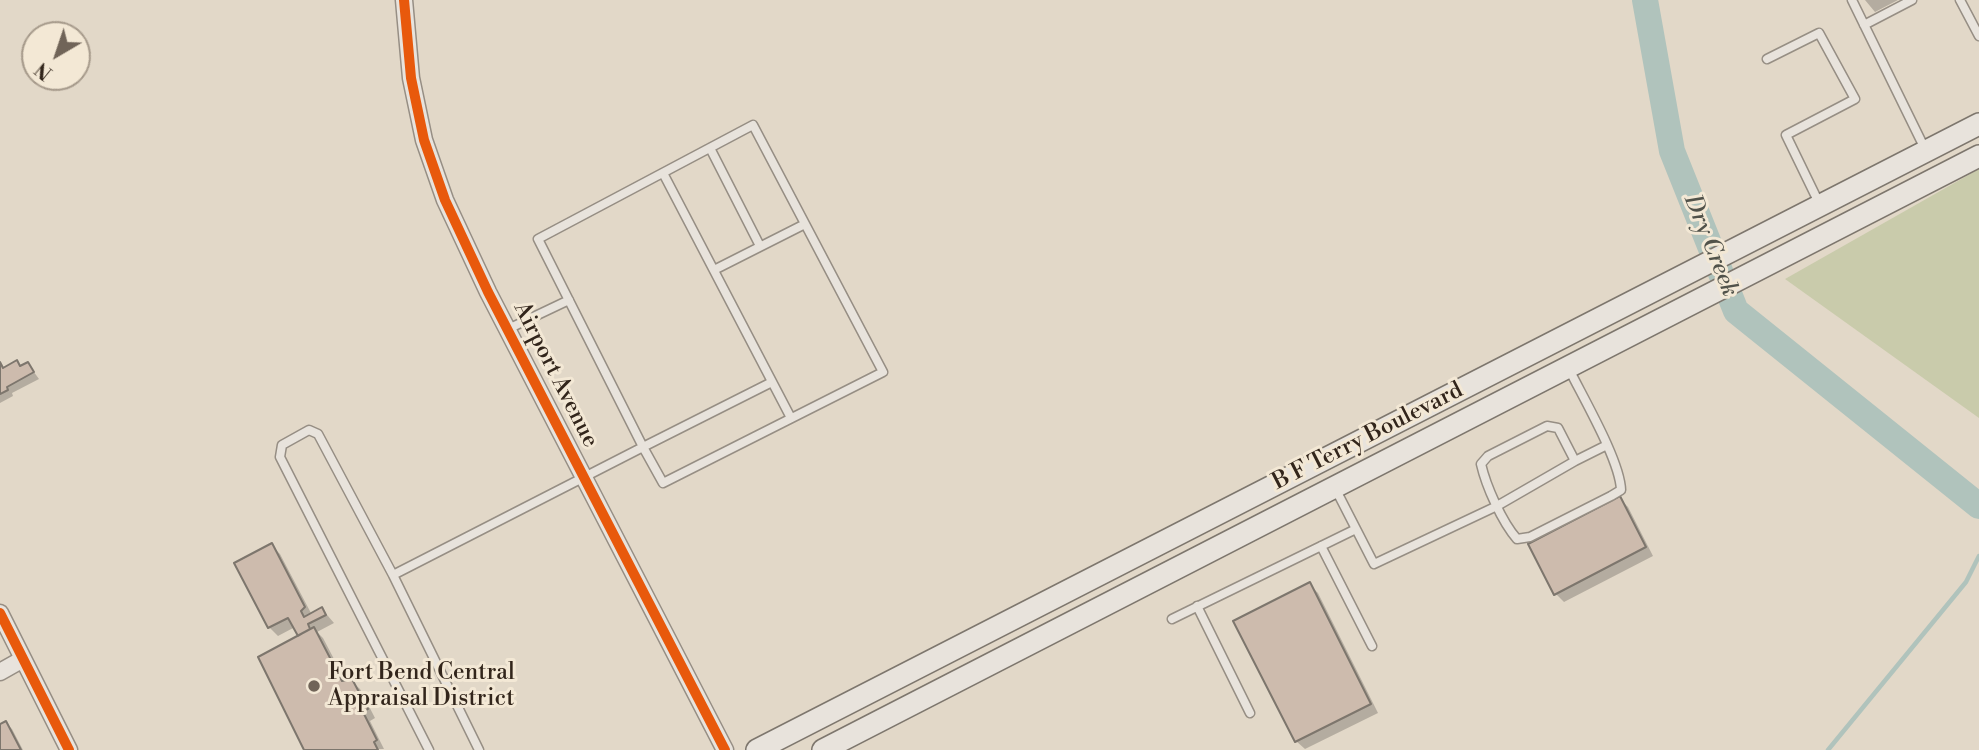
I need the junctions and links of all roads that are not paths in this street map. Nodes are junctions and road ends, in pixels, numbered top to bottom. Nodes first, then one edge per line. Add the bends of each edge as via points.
1 (404, 0) edge
2 (1852, 0) edge
3 (1912, 0) edge
4 (1960, 0) edge
5 (1864, 25) junction
6 (1979, 36) edge
7 (1767, 59) dead end
8 (1979, 124) edge
9 (710, 148) junction
10 (1926, 151) junction
11 (1979, 156) edge
12 (663, 173) junction
13 (1820, 205) junction
14 (805, 224) junction
15 (760, 246) junction
16 (713, 270) junction
17 (569, 300) junction
18 (508, 329) junction
19 (1568, 368) junction
20 (772, 382) junction
21 (791, 418) junction
22 (1606, 445) junction
23 (643, 447) junction
24 (1575, 461) junction
25 (584, 477) junction
26 (1335, 487) junction
27 (1497, 506) junction
28 (1356, 529) junction
29 (1321, 546) junction
30 (393, 575) junction
31 (1198, 606) junction
32 (0, 613) edge
33 (1172, 619) dead end
34 (1372, 646) dead end
35 (23, 659) junction
36 (0, 672) edge
37 (1250, 713) dead end
38 (69, 750) edge
39 (429, 750) edge
40 (479, 750) edge
41 (725, 750) edge
42 (757, 750) edge
43 (824, 750) edge

1 - 18 street, Airport Avenue via 411,78 424,140 444,200
2 - 5 lane
3 - 5 lane
4 - 6 lane
5 - 10 lane
7 - 13 lane via 1819,33 1854,99 1786,135
8 - 10 main road, B F Terry Boulevard
9 - 12 lane
9 - 14 lane via 753,125
9 - 15 lane
10 - 13 main road, B F Terry Boulevard
11 - 19 main road, B F Terry Boulevard
12 - 16 lane
12 - 17 lane via 538,239
13 - 42 main road, B F Terry Boulevard
14 - 15 lane
14 - 21 lane via 883,372
15 - 16 lane
16 - 20 lane
17 - 18 lane
17 - 23 lane
18 - 25 street, Airport Avenue
19 - 22 lane
19 - 26 main road, B F Terry Boulevard
20 - 21 lane
20 - 23 lane
21 - 23 lane via 663,483
22 - 24 lane
22 - 27 lane via 1621,480 1621,489 1611,496 1530,537 1517,539
23 - 25 lane
24 - 27 lane
24 - 27 lane via 1558,428 1547,426 1488,456 1481,464
25 - 30 lane
25 - 41 street, Airport Avenue
26 - 28 lane
26 - 43 main road, B F Terry Boulevard
27 - 28 lane via 1374,564
28 - 29 lane
29 - 31 lane
29 - 34 lane
30 - 39 lane via 318,434 309,430 282,445 280,457
30 - 40 lane
31 - 33 lane
31 - 37 lane
32 - 35 street
35 - 36 street
35 - 38 street

